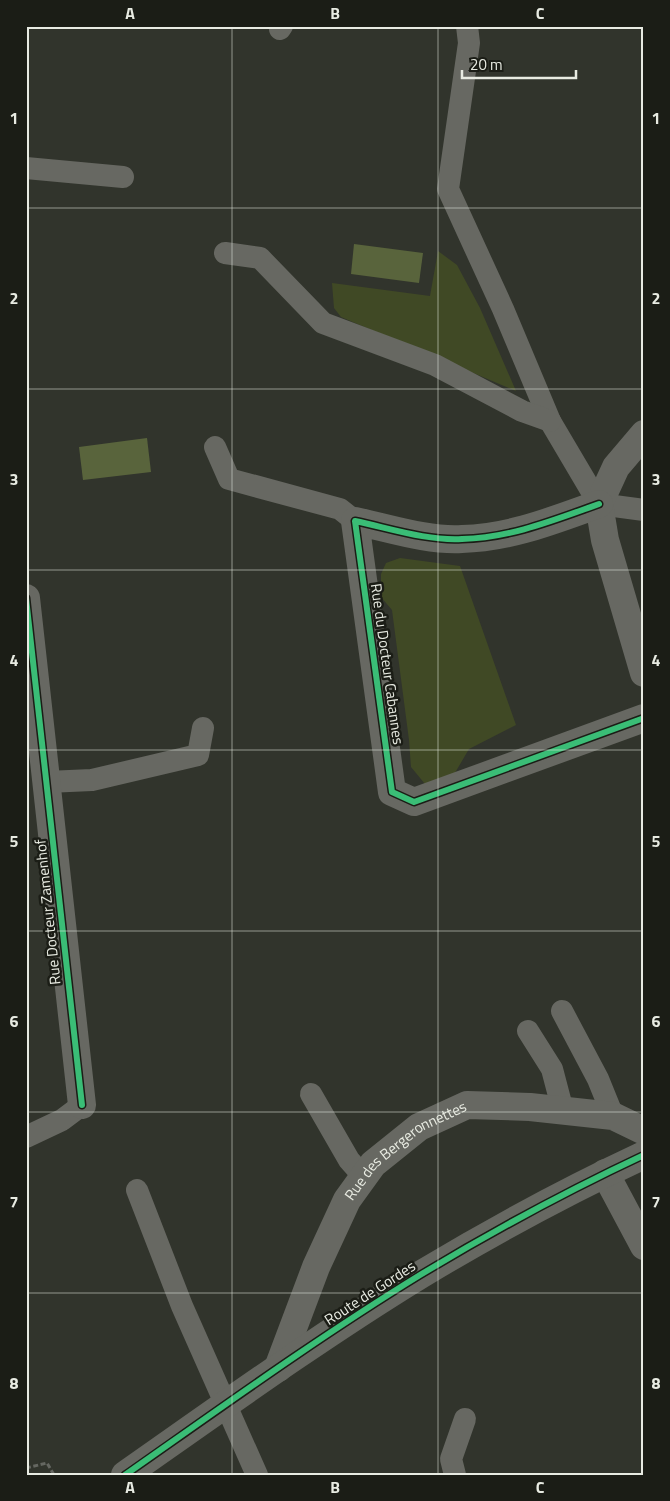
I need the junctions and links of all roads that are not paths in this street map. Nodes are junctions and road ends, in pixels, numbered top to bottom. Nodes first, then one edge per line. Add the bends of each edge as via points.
1 (467, 26) edge
2 (26, 168) edge
3 (123, 177) dead end
4 (226, 253) dead end
5 (550, 421) junction
6 (644, 434) edge
7 (215, 447) dead end
8 (599, 504) junction
9 (644, 510) edge
10 (355, 521) junction
11 (26, 598) edge
12 (644, 673) edge
13 (644, 718) edge
14 (203, 728) dead end
15 (47, 782) junction
16 (562, 1011) dead end
17 (528, 1031) dead end
18 (311, 1094) dead end
19 (82, 1105) joint
20 (563, 1111) junction
21 (613, 1116) junction
22 (644, 1131) edge
23 (26, 1137) edge
24 (644, 1155) edge
25 (605, 1173) junction
26 (364, 1177) junction
27 (137, 1190) dead end
28 (644, 1246) edge
29 (278, 1368) junction
30 (227, 1404) junction
31 (465, 1419) dead end
32 (124, 1475) edge
33 (257, 1475) edge
34 (455, 1475) edge

1 - 5 lane via 469,43 448,188
2 - 3 lane
4 - 5 lane via 260,258 323,323 435,365 522,411
5 - 8 lane
6 - 8 street via 616,467
7 - 10 lane via 229,479 340,509
8 - 9 lane
8 - 10 street via 522,531 461,540 424,536
8 - 12 street via 605,540
10 - 13 street, Rue du Docteur Cabannes via 392,792 414,802
11 - 15 street, Rue Docteur Zamenhof
14 - 15 lane via 198,755 92,780
15 - 19 street, Rue Docteur Zamenhof
16 - 21 lane via 598,1079
17 - 20 lane via 552,1068
18 - 26 lane via 349,1160
19 - 23 lane via 62,1120
20 - 21 street, Rue des Bergeronnettes
20 - 26 street, Rue des Bergeronnettes via 467,1105 419,1127 373,1164
21 - 22 street, Rue des Bergeronnettes
24 - 25 street, Route de Gordes
25 - 28 street
25 - 29 street, Route de Gordes via 418,1276
26 - 29 street, Rue des Bergeronnettes via 346,1200 316,1267
27 - 30 lane via 182,1306
29 - 30 street, Route de Gordes
30 - 32 street, Route de Gordes
30 - 33 lane
31 - 34 lane via 451,1459

